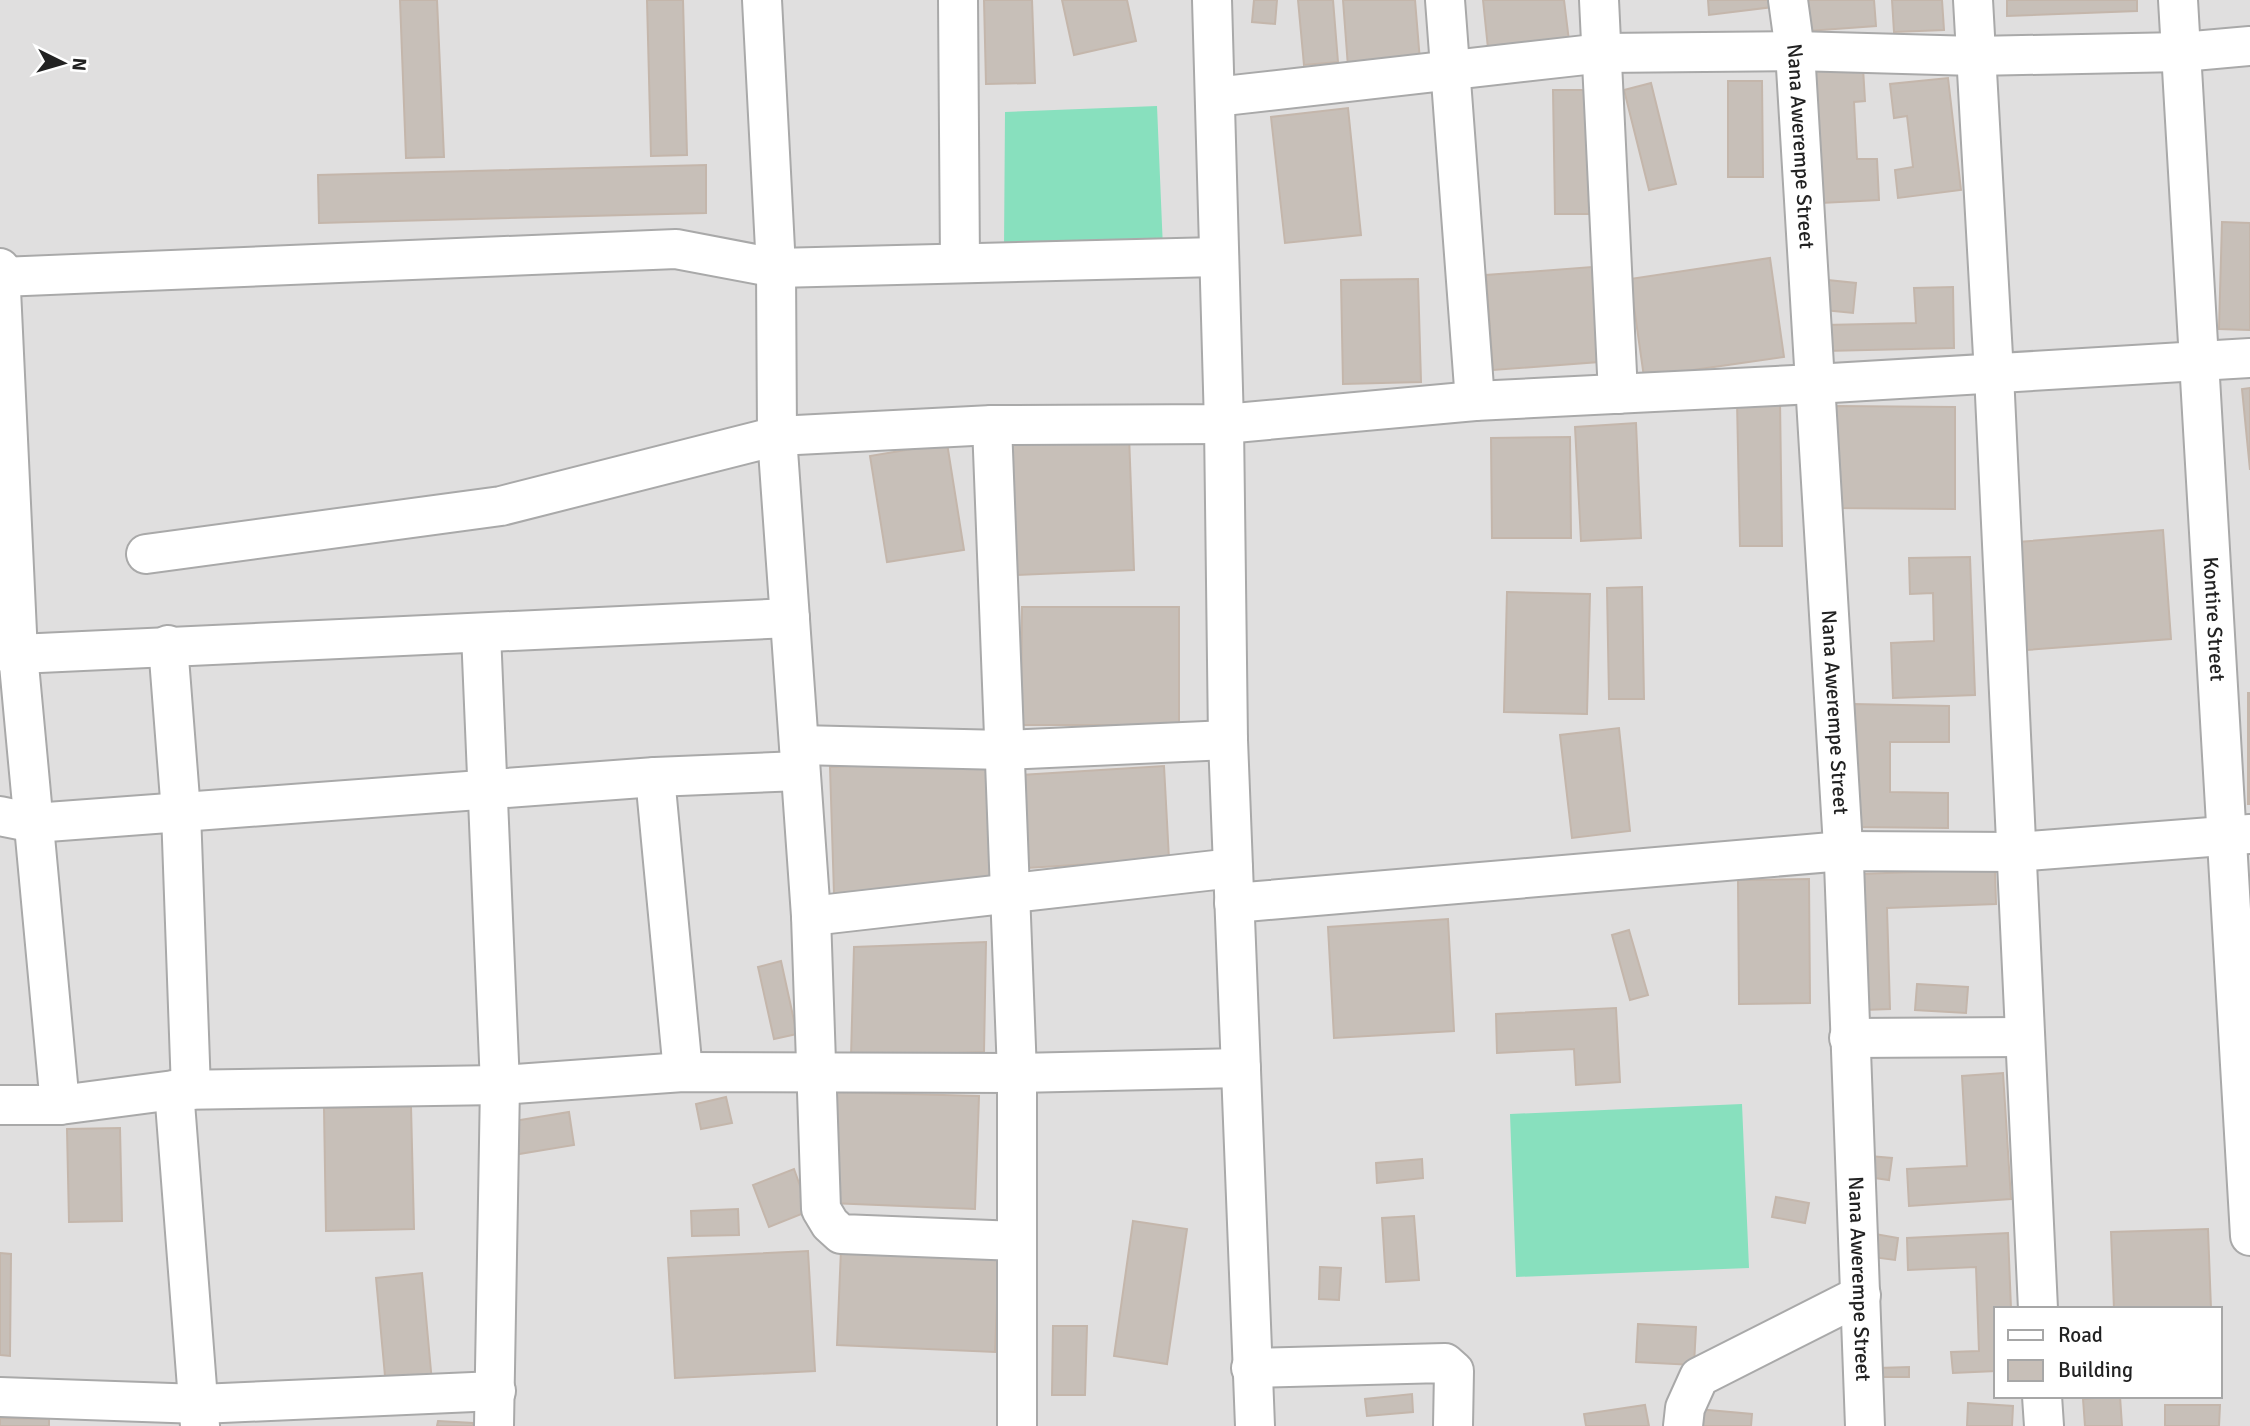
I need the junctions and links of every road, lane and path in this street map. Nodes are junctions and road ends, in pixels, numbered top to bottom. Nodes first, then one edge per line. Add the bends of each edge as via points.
1 (762, 0) edge
2 (958, 0) edge
3 (1212, 0) edge
4 (1445, 0) edge
5 (1599, 0) edge
6 (1788, 0) edge
7 (1973, 0) edge
8 (2178, 0) edge
9 (2250, 46) edge
10 (1795, 51) junction
11 (2182, 52) junction
12 (1603, 53) junction
13 (1975, 56) junction
14 (1449, 71) junction
15 (1215, 97) junction
16 (1217, 257) junction
17 (960, 263) junction
18 (0, 268) edge
19 (776, 268) junction
20 (1, 277) edge
21 (2250, 358) edge
22 (2200, 361) junction
23 (1994, 374) junction
24 (1815, 384) junction
25 (1618, 394) junction
26 (1475, 409) junction
27 (1224, 424) junction
28 (992, 425) junction
29 (777, 436) junction
30 (146, 554) dead end
31 (790, 618) junction
32 (481, 633) junction
33 (168, 645) junction
34 (9, 652) edge
35 (1244, 677) dead end
36 (1228, 740) junction
37 (1004, 750) junction
38 (800, 758) junction
39 (654, 777) junction
40 (489, 791) junction
41 (181, 812) junction
42 (17, 819) edge
43 (2238, 835) edge
44 (1843, 852) junction
45 (2016, 852) junction
46 (1233, 886) junction
47 (1010, 893) junction
48 (810, 916) junction
49 (2025, 1037) junction
50 (1849, 1038) junction
51 (1241, 1068) junction
52 (818, 1071) junction
53 (683, 1072) junction
54 (1017, 1073) junction
55 (500, 1085) junction
56 (182, 1090) junction
57 (0, 1105) edge
58 (61, 1105) junction
59 (2250, 1236) edge
60 (1017, 1241) junction
61 (1861, 1295) junction
62 (2038, 1307) edge
63 (1251, 1368) junction
64 (0, 1397) edge
65 (2042, 1398) edge
66 (495, 1409) edge
67 (200, 1415) edge
68 (1017, 1426) edge
69 (1255, 1426) edge
70 (1453, 1426) edge
71 (1683, 1426) edge
72 (1865, 1426) edge
73 (2044, 1426) edge

1 - 19 street
2 - 17 street
3 - 15 street
4 - 14 street
5 - 12 street
6 - 10 street, Nana Awerempe Street
7 - 13 street
8 - 11 street, Kontire Street
9 - 11 street
10 - 12 street
10 - 13 street
10 - 24 street, Nana Awerempe Street
11 - 13 street
11 - 22 street, Kontire Street
12 - 14 street
12 - 25 street
13 - 23 street
14 - 15 street
14 - 26 street
15 - 16 street
16 - 17 street
16 - 27 street
17 - 19 street
18 - 20 street
19 - 20 street via 676,249
19 - 29 street
20 - 34 street
21 - 22 street
22 - 23 street
22 - 43 street, Kontire Street
23 - 24 street
23 - 45 street
24 - 25 street
24 - 44 street, Nana Awerempe Street
25 - 26 street
26 - 27 street
26 - 35 street via 1390,427 1240,438
27 - 28 street
27 - 36 street
28 - 29 street
28 - 37 street
29 - 30 street via 501,506
29 - 31 street
31 - 32 street
31 - 38 street
32 - 33 street
32 - 40 street
33 - 34 street
33 - 41 street
34 - 42 street
36 - 37 street
36 - 46 street
37 - 38 street
37 - 47 street
38 - 39 street
38 - 48 street
39 - 40 street
39 - 53 street
40 - 41 street
40 - 55 street
41 - 42 street
41 - 56 street
42 - 58 street
43 - 45 street
43 - 59 street, Kontire Street
44 - 45 street
44 - 46 street
44 - 50 street, Nana Awerempe Street
45 - 49 street
46 - 47 street
46 - 51 street
47 - 48 street
47 - 54 street
48 - 52 street
49 - 50 street
49 - 62 street
50 - 61 street, Nana Awerempe Street
51 - 54 street
51 - 63 street
52 - 53 street
52 - 54 street
52 - 60 street via 821,1209 841,1234
53 - 55 street
54 - 60 street
55 - 56 street
55 - 66 street
56 - 58 street
56 - 67 street
57 - 58 street
60 - 68 street
61 - 71 street via 1699,1377 1685,1408
61 - 72 street, Nana Awerempe Street
63 - 69 street
63 - 70 street via 1446,1363 1454,1371
64 - 67 street
65 - 73 street
66 - 67 street

